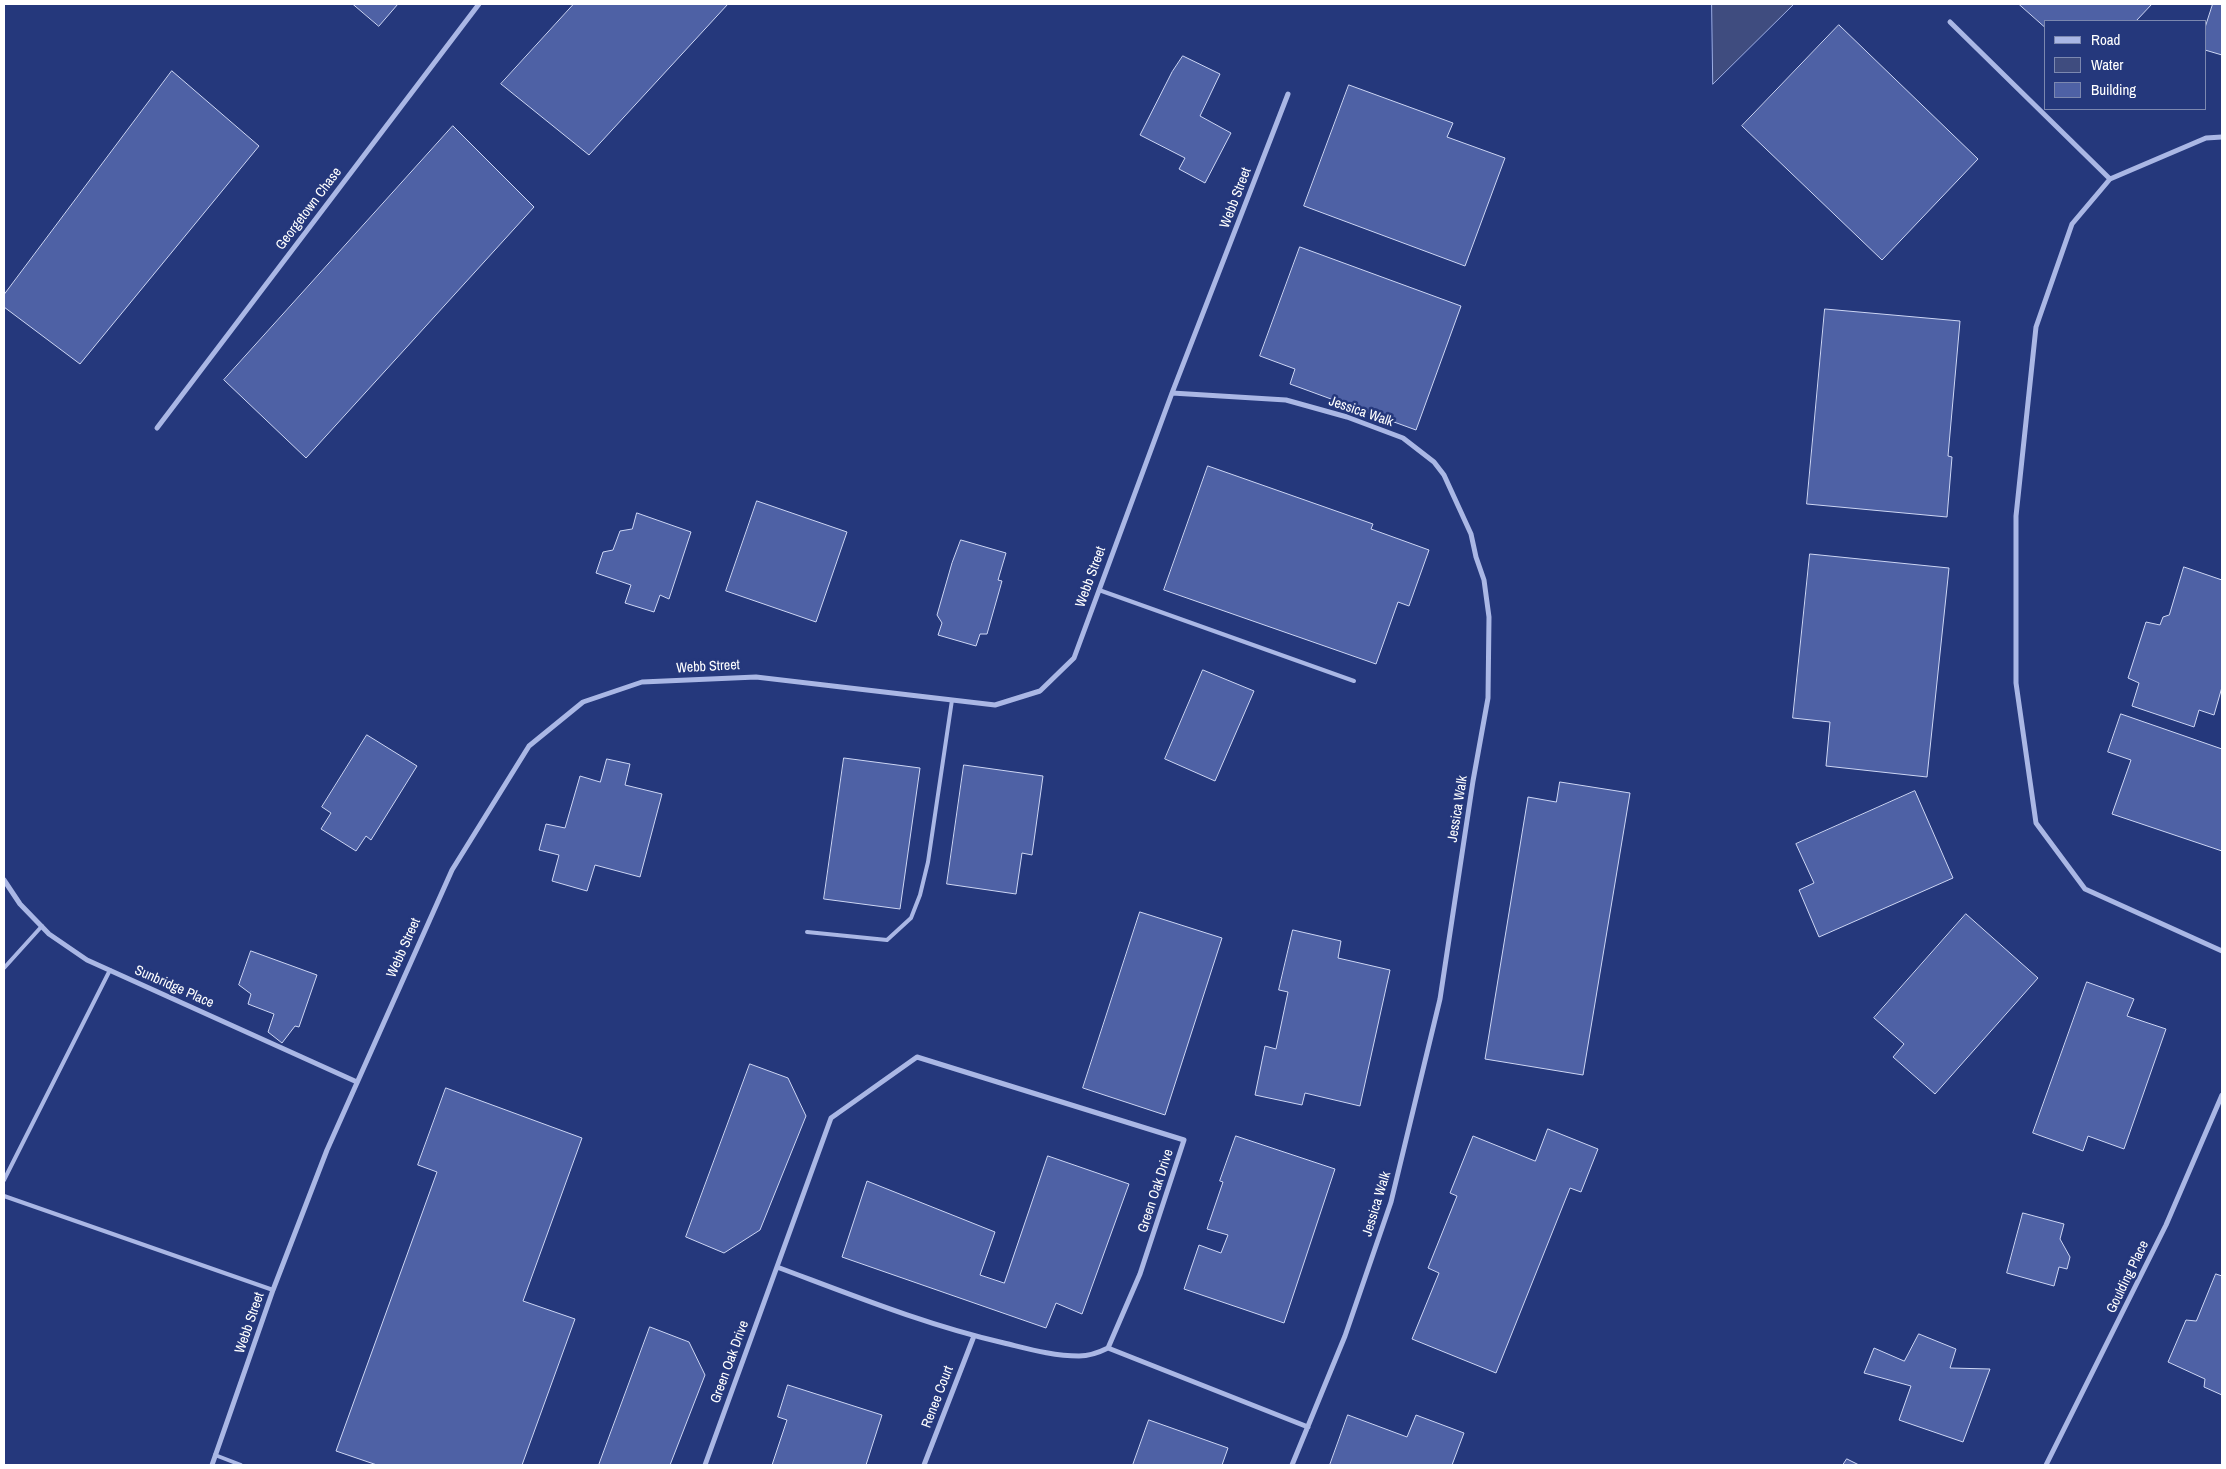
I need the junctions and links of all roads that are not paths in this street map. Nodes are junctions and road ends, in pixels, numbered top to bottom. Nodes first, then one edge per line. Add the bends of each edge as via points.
1 (479, 4) edge
2 (1950, 22) dead end
3 (1288, 94) dead end
4 (2222, 137) edge
5 (2110, 179) junction
6 (1172, 393) junction
7 (158, 428) dead end
8 (1099, 590) junction
9 (1354, 681) dead end
10 (952, 700) junction
11 (4, 880) edge
12 (42, 926) junction
13 (807, 932) dead end
14 (2222, 951) edge
15 (4, 968) edge
16 (110, 970) junction
17 (357, 1082) junction
18 (2222, 1095) edge
19 (4, 1180) edge
20 (4, 1196) edge
21 (777, 1267) junction
22 (273, 1290) junction
23 (974, 1336) junction
24 (1108, 1348) junction
25 (1308, 1426) junction
26 (215, 1455) junction
27 (212, 1465) edge
28 (241, 1465) edge
29 (705, 1465) edge
30 (924, 1465) edge
31 (1292, 1465) edge
32 (2046, 1465) edge

1 - 7 street, Georgetown Chase
2 - 5 street
3 - 6 street, Webb Street
4 - 5 street via 2206,138
5 - 14 street via 2072,224 2036,327 2016,516 2016,683 2036,823 2085,888
6 - 8 street, Webb Street
6 - 25 street, Jessica Walk via 1286,400 1347,417 1403,438 1434,462 1444,475 1471,534 1484,580 1489,617 1488,698 1440,999 1391,1202 1345,1336
8 - 9 lane
8 - 10 street, Webb Street via 1074,658 1040,691 995,705
10 - 13 lane via 928,862 911,918 887,940
10 - 17 street, Webb Street via 756,676 642,682 583,702 529,746 452,870
11 - 12 street, Sunbridge Place via 20,904
12 - 15 lane
12 - 16 street, Sunbridge Place via 87,960
16 - 17 street, Sunbridge Place
16 - 19 lane
17 - 22 street, Webb Street via 326,1150
18 - 32 street, Goulding Place via 2166,1225
20 - 22 lane
21 - 23 street via 917,1319
21 - 24 street, Green Oak Drive via 831,1118 916,1057 1184,1140 1140,1274
21 - 29 street, Green Oak Drive
22 - 26 street, Webb Street
23 - 24 street via 1051,1354 1080,1356
23 - 30 street, Renee Court
24 - 25 street
25 - 31 street, Jessica Walk
26 - 27 street, Webb Street
26 - 28 lane

